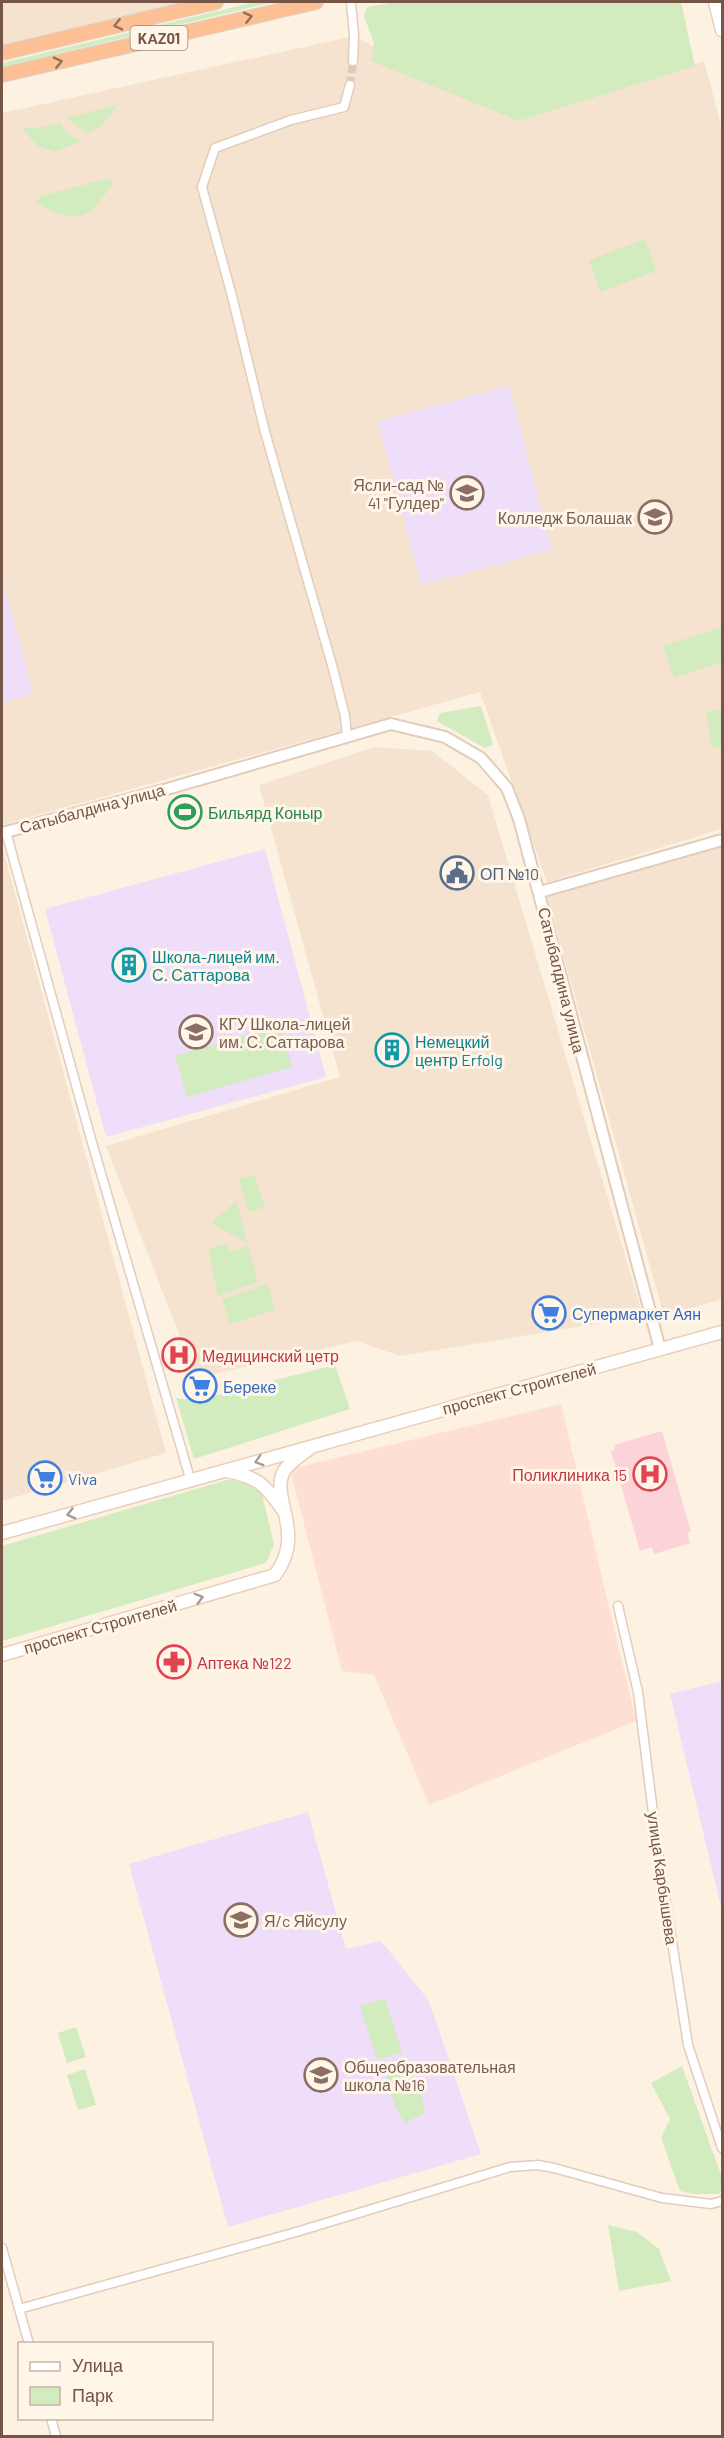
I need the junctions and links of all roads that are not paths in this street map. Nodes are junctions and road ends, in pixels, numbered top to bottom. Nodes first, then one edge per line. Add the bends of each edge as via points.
1 (216, 2) edge
2 (316, 2) edge
3 (351, 2) edge
4 (715, 2) edge
5 (723, 30) edge
6 (2, 53) edge
7 (353, 61) tunnel mouth
8 (2, 75) edge
9 (350, 85) tunnel mouth
10 (347, 737) junction
11 (4, 832) edge
12 (723, 840) edge
13 (540, 892) junction
14 (723, 1332) edge
15 (660, 1349) junction
16 (315, 1444) junction
17 (225, 1471) junction
18 (190, 1482) junction
19 (286, 1515) junction
20 (2, 1533) edge
21 (618, 1606) dead end
22 (2, 1655) edge
23 (723, 2148) edge
24 (723, 2201) edge
25 (2, 2248) edge
26 (19, 2309) junction
27 (29, 2342) edge
28 (52, 2420) edge
29 (56, 2436) edge

1 -> 6 highway, KАZ01
8 -> 2 highway, KАZ01
3 - 7 street
4 - 5 main road
9 - 10 street via 344,107 291,120 215,148 202,187 265,432 332,665
10 - 11 street, Сатыбалдина улица
10 - 13 street, Сатыбалдина улица via 391,724 445,736 481,758 507,789
11 - 18 street
12 - 13 street
13 - 15 street, Сатыбалдина улица
14 - 15 main road, проспект Строителей
15 - 16 main road, проспект Строителей
16 -> 17 main road, проспект Строителей
16 - 19 main road, проспект Строителей via 284,1470 280,1483
17 - 18 main road, проспект Строителей
17 - 19 main road via 262,1482
18 -> 20 main road, проспект Строителей
22 -> 19 main road, проспект Строителей via 275,1575 284,1563 290,1533
21 - 23 street, улица Карбышева via 638,1692 688,2045
24 - 26 street via 711,2204 662,2198 554,2168 510,2167 294,2233
25 - 26 street
26 - 27 street
28 - 29 street

